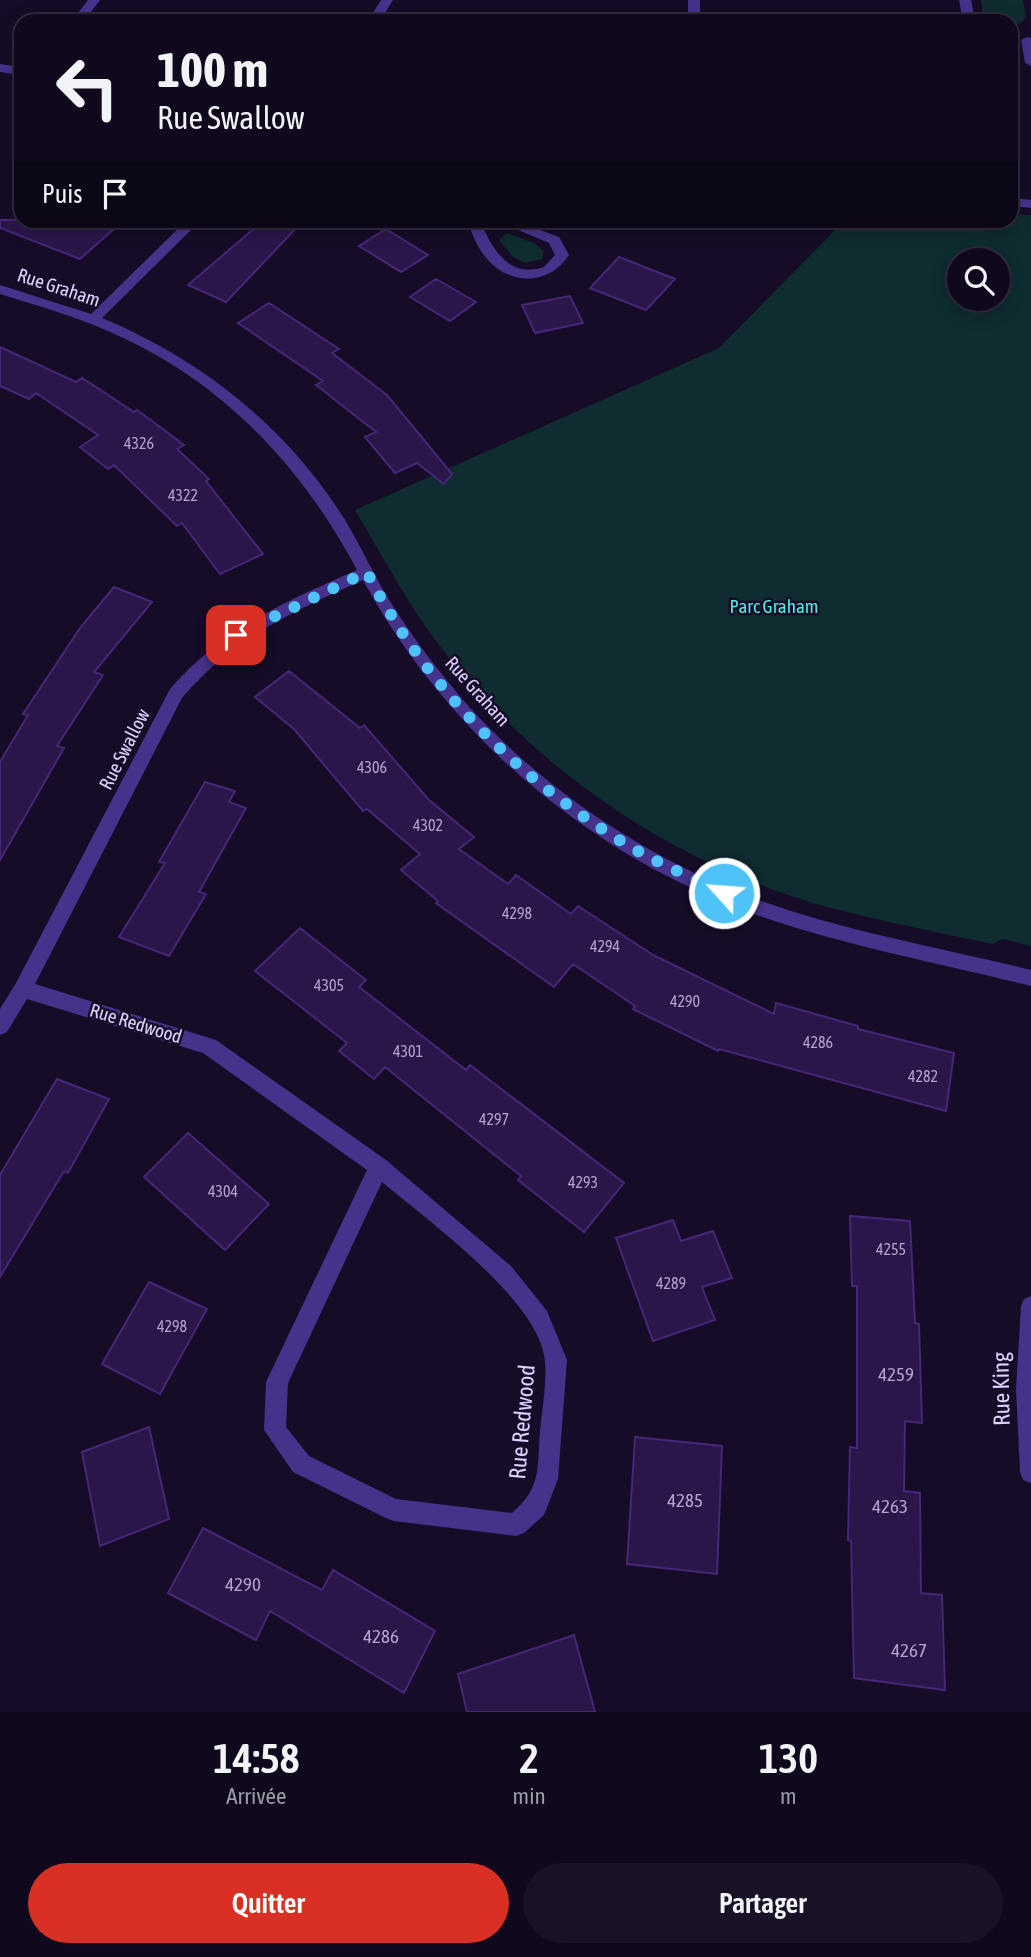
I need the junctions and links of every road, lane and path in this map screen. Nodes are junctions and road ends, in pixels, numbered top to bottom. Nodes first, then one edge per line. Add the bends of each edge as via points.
1 (94, 0) edge
2 (83, 14) edge
3 (1024, 39) edge
4 (1031, 63) edge
5 (187, 228) edge
6 (477, 228) edge
7 (522, 228) edge
8 (0, 289) edge
9 (93, 319) junction
10 (367, 572) junction
11 (1031, 978) edge
12 (23, 989) junction
13 (0, 1026) edge
14 (379, 1167) junction
15 (1031, 1306) edge
16 (1031, 1472) edge

1 - 2 street
3 - 4 street
5 - 9 street
6 - 7 street via 500,265 537,275 558,264 562,255 554,240
8 - 9 street, Rue Graham
9 - 10 street, Rue Graham via 163,353 251,418 315,489
10 - 11 street, Rue Graham via 409,643 481,728 526,771 647,856 724,893 791,918
10 - 12 street, Rue Swallow via 236,635 194,670 176,694
12 - 13 street, Rue Swallow
12 - 14 street, Rue Redwood via 209,1046
14 - 14 street, Rue Redwood via 277,1381 275,1430 301,1464 394,1510 516,1525 536,1507 547,1479 556,1360 541,1318 504,1273
15 - 16 street, Rue King via 1026,1384

